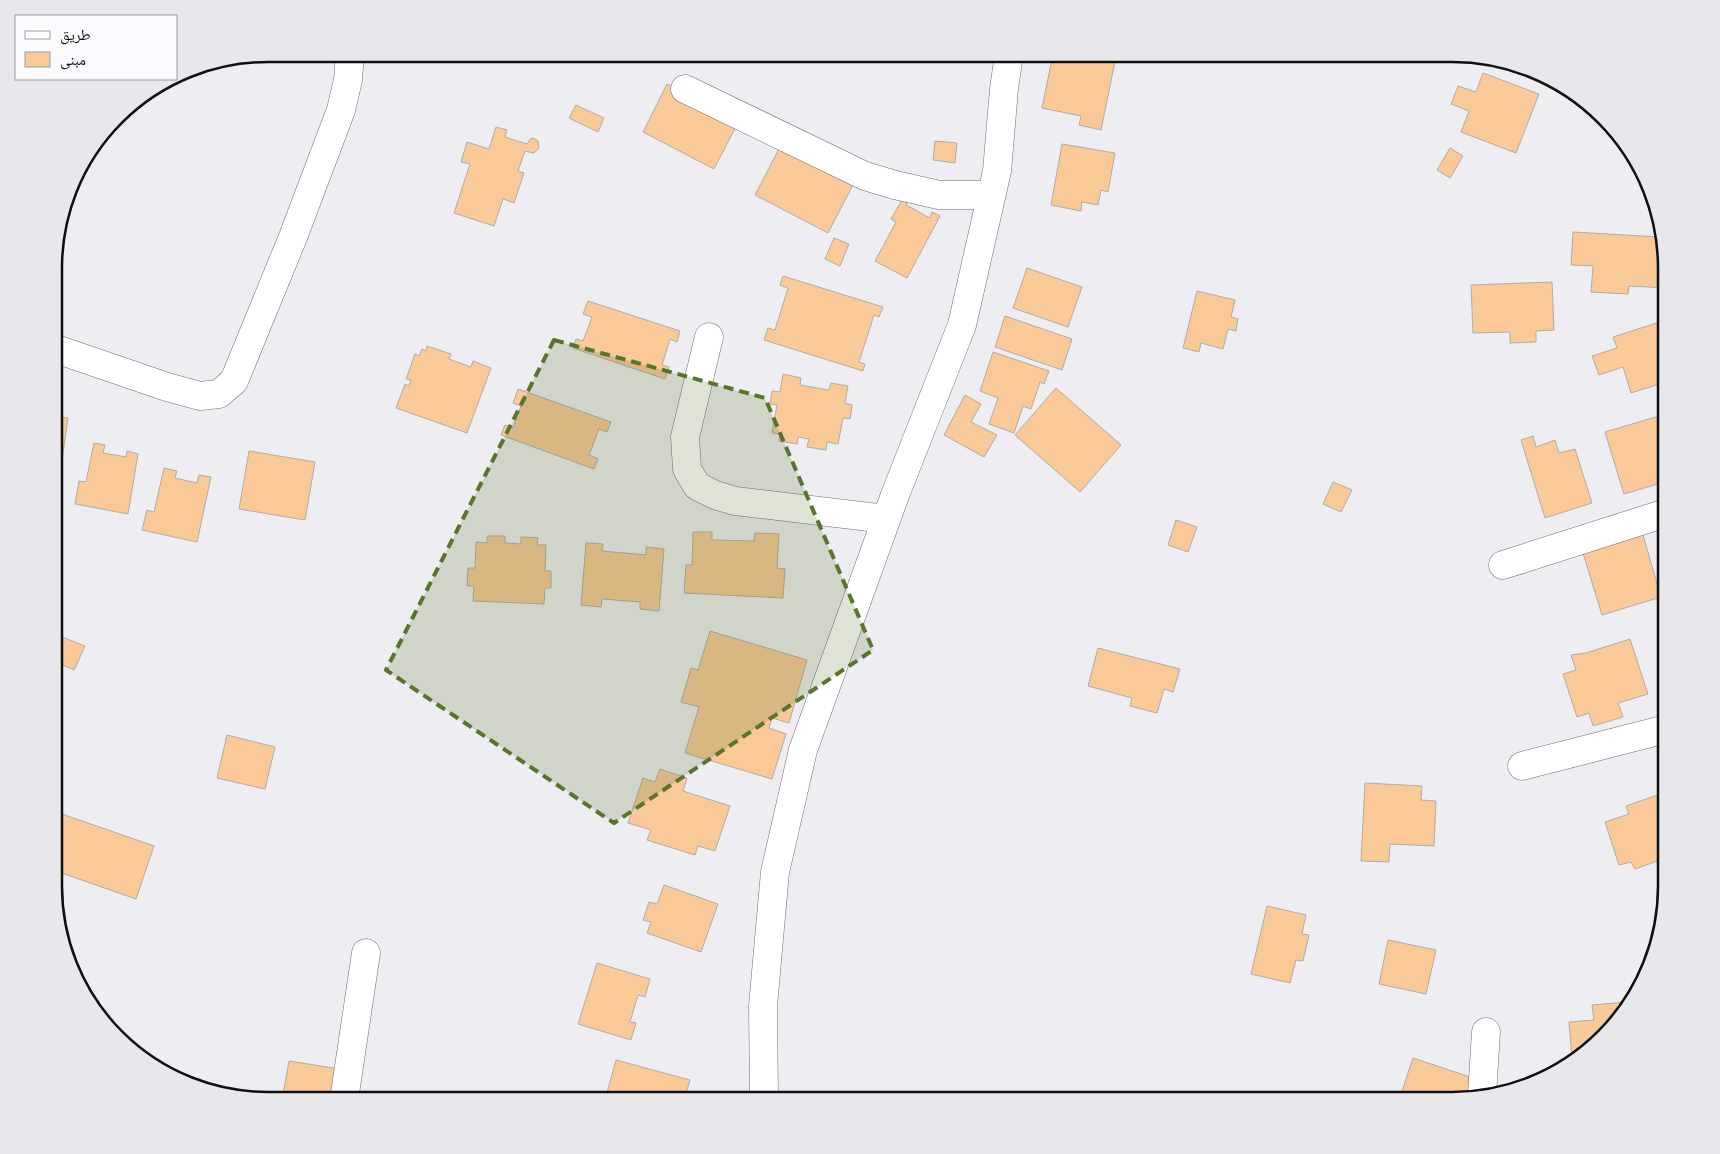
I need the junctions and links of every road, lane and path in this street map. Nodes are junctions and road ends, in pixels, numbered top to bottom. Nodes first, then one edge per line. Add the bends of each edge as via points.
1 (349, 62) edge
2 (1008, 62) edge
3 (685, 89) dead end
4 (992, 195) junction
5 (709, 337) dead end
6 (62, 352) edge
7 (1658, 516) edge
8 (886, 519) junction
9 (1503, 565) dead end
10 (1658, 732) edge
11 (1522, 766) dead end
12 (366, 953) dead end
13 (1486, 1032) dead end
14 (1482, 1089) edge
15 (345, 1092) edge
16 (764, 1092) edge

1 - 6 street via 341,110 234,381 219,394 200,396
2 - 4 street
3 - 4 street via 865,176 939,195
4 - 8 street via 962,325
5 - 8 street via 685,437 688,469 697,486 735,502
7 - 9 street
8 - 16 street via 803,750 775,872 763,1006
10 - 11 street
12 - 15 street
13 - 14 street

